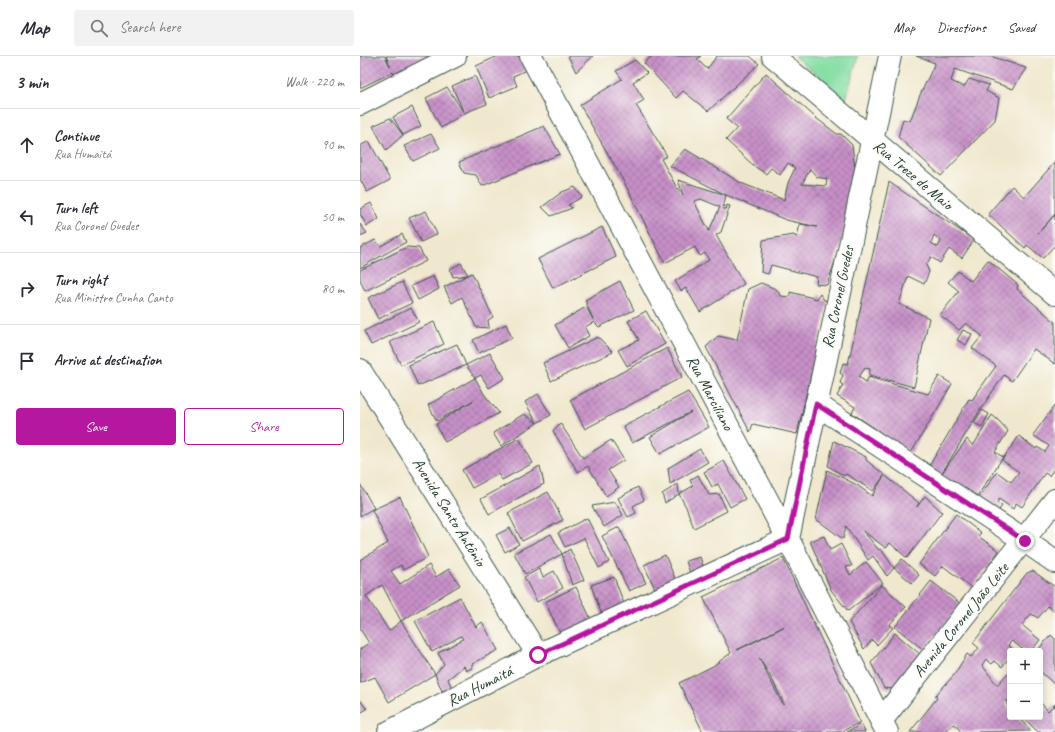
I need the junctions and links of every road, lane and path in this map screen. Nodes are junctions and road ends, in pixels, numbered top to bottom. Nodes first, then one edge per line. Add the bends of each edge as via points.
1 (455, 56) edge
2 (531, 56) edge
3 (773, 56) edge
4 (890, 56) edge
5 (360, 104) edge
6 (871, 140) junction
7 (1055, 294) edge
8 (360, 370) edge
9 (816, 404) junction
10 (1055, 500) edge
11 (788, 539) junction
12 (1025, 541) junction
13 (1055, 562) edge
14 (538, 655) junction
15 (884, 726) edge
16 (389, 732) edge

1 - 5 street
2 - 11 street, Rua Marciliano
3 - 6 street, Rua Treze de Maio
4 - 6 street, Rua Coronel Guedes
6 - 7 street, Rua Treze de Maio
6 - 9 street, Rua Coronel Guedes
8 - 14 street, Avenida Santo Antônio
9 - 11 street, Rua Coronel Guedes
9 - 12 street
10 - 12 street, Avenida Coronel João Leite
11 - 14 street, Rua Humaitá
11 - 15 street, Rua Marciliano
12 - 13 street
12 - 15 street, Avenida Coronel João Leite
14 - 16 street, Rua Humaitá

